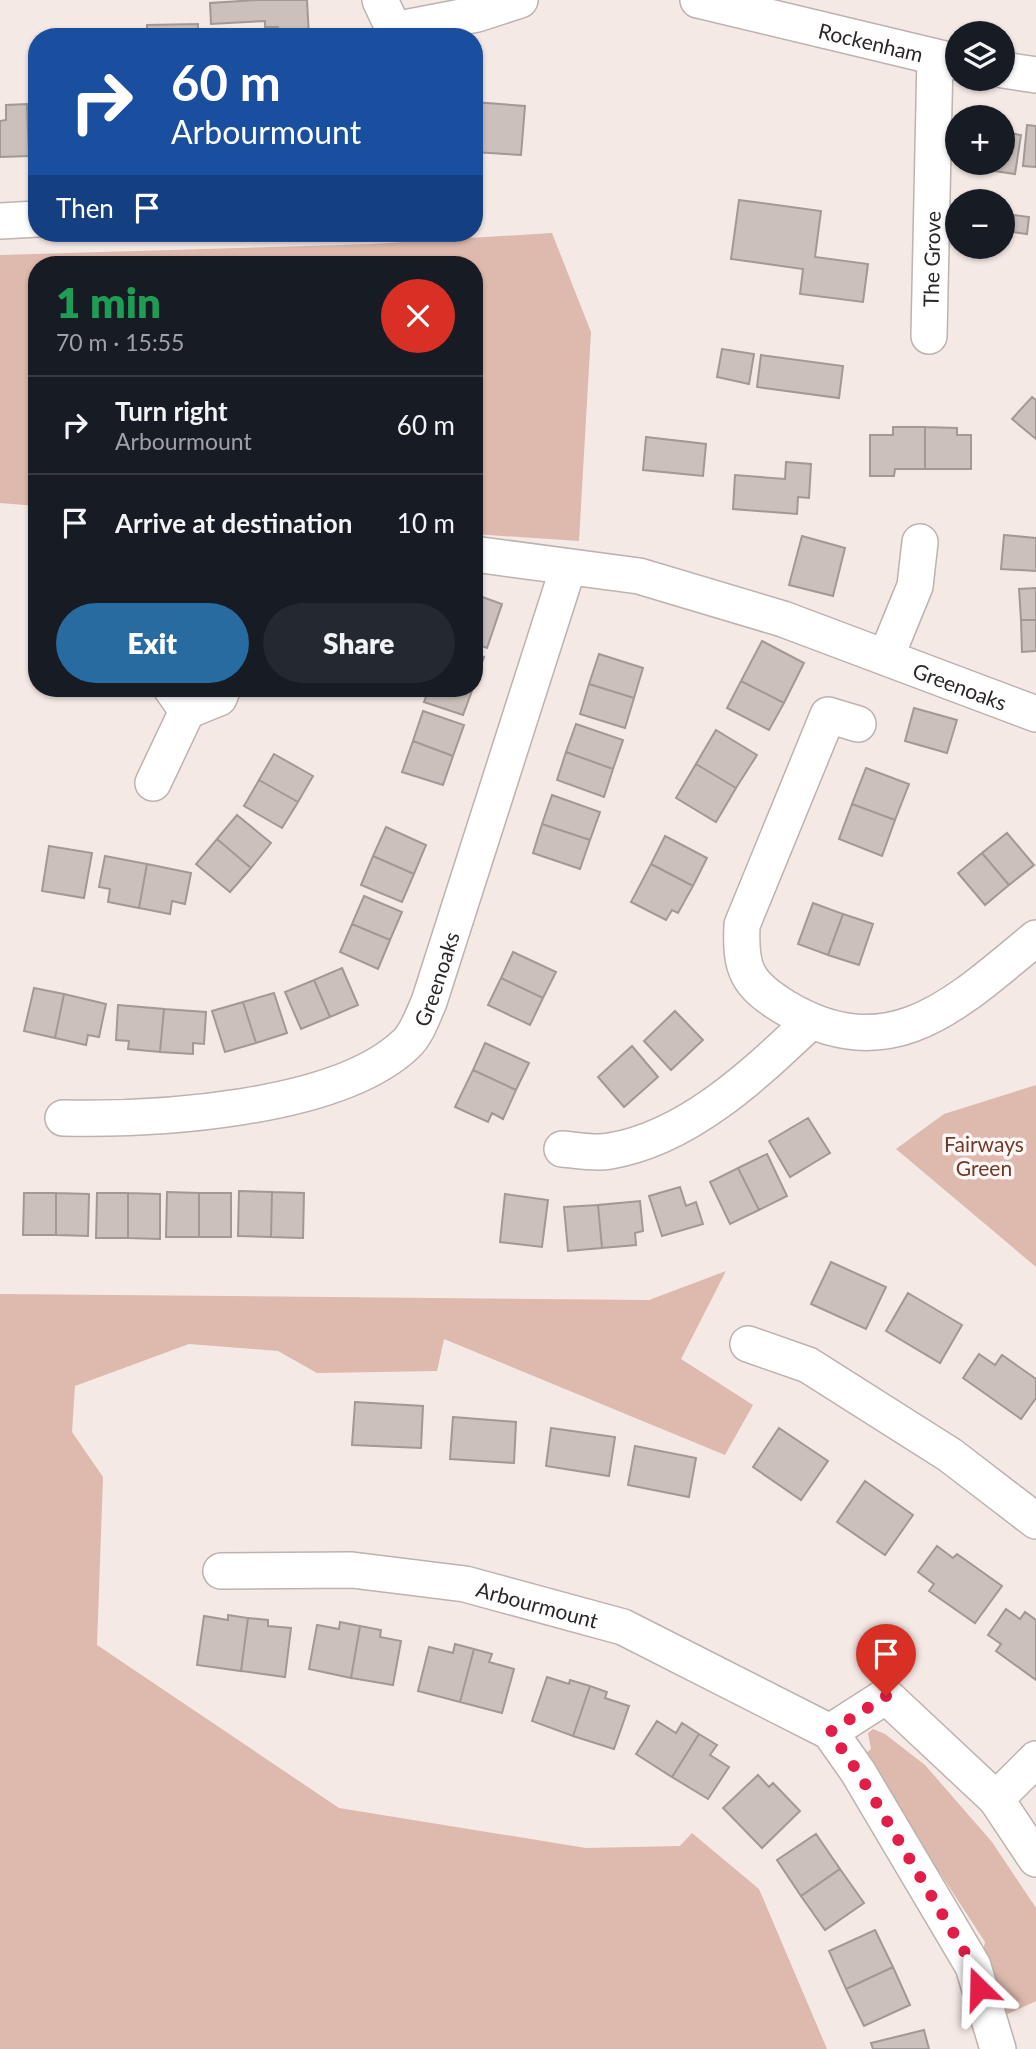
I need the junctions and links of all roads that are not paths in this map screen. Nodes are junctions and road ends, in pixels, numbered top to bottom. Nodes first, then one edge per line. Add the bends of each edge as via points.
1 (520, 0) edge
2 (698, 0) edge
3 (786, 11) edge
4 (390, 22) edge
5 (945, 60) edge
6 (1015, 72) edge
7 (1036, 75) edge
8 (945, 76) edge
9 (28, 219) edge
10 (0, 221) edge
11 (929, 336) dead end
12 (920, 541) dead end
13 (483, 555) edge
14 (568, 568) junction
15 (886, 656) junction
16 (219, 697) edge
17 (179, 699) edge
18 (1036, 714) edge
19 (858, 724) dead end
20 (153, 783) dead end
21 (1036, 937) edge
22 (810, 1022) junction
23 (63, 1118) dead end
24 (562, 1149) dead end
25 (748, 1344) dead end
26 (1036, 1521) edge
27 (221, 1571) dead end
28 (830, 1732) junction
29 (1036, 1759) edge
30 (996, 1799) junction
31 (1036, 1859) edge
32 (998, 2049) edge

1 - 4 street via 477,14
2 - 3 street, Rockenham
3 - 5 street, Rockenham
6 - 7 street
8 - 11 street, The Grove
9 - 10 street
12 - 15 street, Greenoaks via 915,586
13 - 14 street, Greenoaks
14 - 15 street, Greenoaks via 639,576
14 - 23 street, Greenoaks via 429,1002 409,1042 380,1065 301,1095 227,1109 119,1119
15 - 18 street, Greenoaks
16 - 17 street
17 - 20 street
19 - 22 street via 828,715 742,925 741,957 751,981
21 - 22 street via 967,994 902,1029 862,1034
22 - 24 street via 762,1068 653,1139 608,1152
25 - 26 street via 808,1365 950,1455
27 - 28 street, Arbourmount via 352,1570 466,1584 623,1626
28 - 30 street via 886,1696
28 - 32 street, Arbourmount via 973,1966
29 - 30 street
30 - 31 street

